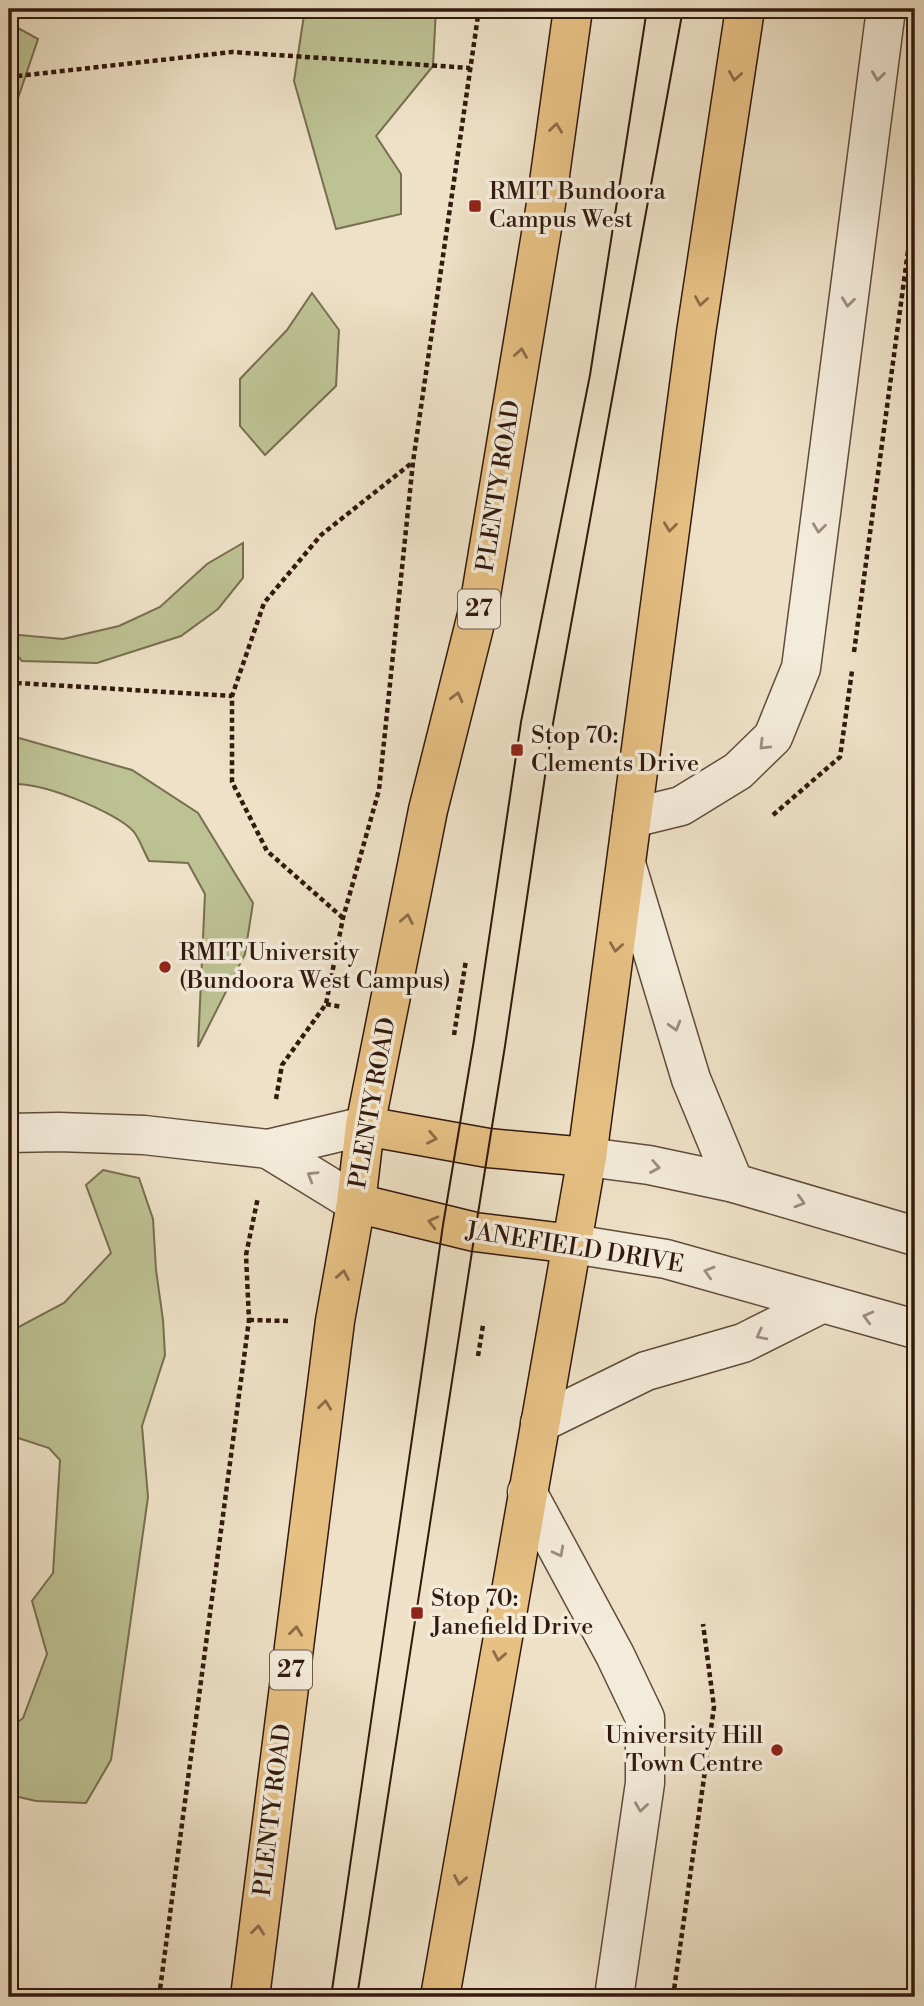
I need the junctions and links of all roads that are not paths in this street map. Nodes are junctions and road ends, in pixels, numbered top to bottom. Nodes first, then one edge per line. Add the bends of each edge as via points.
1 (573, 9) edge
2 (745, 9) edge
3 (886, 9) edge
4 (632, 818) junction
5 (627, 867) junction
6 (365, 1126) junction
7 (9, 1133) edge
8 (268, 1149) junction
9 (587, 1157) junction
10 (734, 1183) junction
11 (356, 1203) junction
12 (915, 1236) edge
13 (573, 1244) junction
14 (821, 1304) junction
15 (915, 1329) edge
16 (540, 1423) junction
17 (527, 1492) junction
18 (250, 1997) edge
19 (440, 1997) edge
20 (614, 1997) edge

6 -> 1 highway, PLENTY ROAD / 27 via 428,810 480,607
2 -> 4 highway via 696,333
3 -> 4 street via 800,668 773,737 738,771 681,806
4 - 5 highway
5 -> 9 highway
5 -> 10 street via 691,1079
6 - 8 street
6 -> 9 highway via 488,1149
6 - 11 highway, PLENTY ROAD / 27
7 - 8 street via 144,1135
11 -> 8 street
9 -> 10 street
9 - 13 highway
10 -> 12 street
13 -> 11 highway, JANEFIELD DRIVE via 475,1232
18 -> 11 highway, PLENTY ROAD / 27 via 335,1321
14 -> 13 street, JANEFIELD DRIVE via 666,1259
13 - 16 highway
15 -> 14 street, JANEFIELD DRIVE
14 -> 16 street via 743,1343 646,1371
16 - 17 highway
17 -> 19 highway
17 -> 20 street via 645,1718 645,1783

